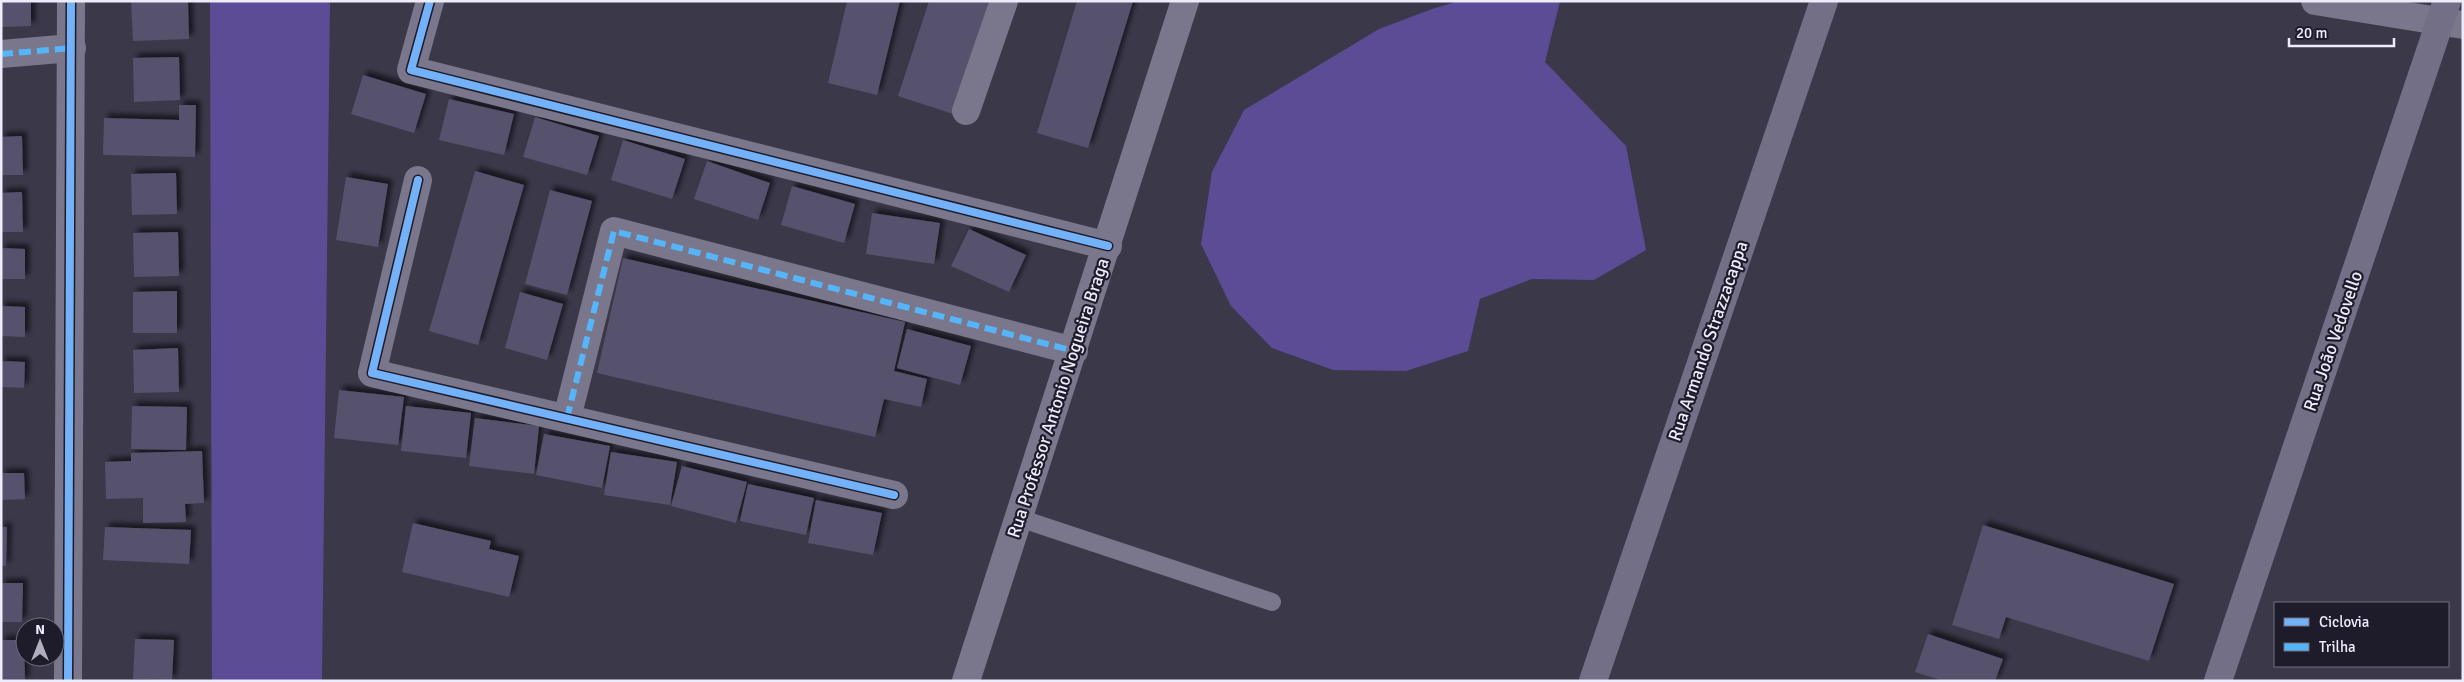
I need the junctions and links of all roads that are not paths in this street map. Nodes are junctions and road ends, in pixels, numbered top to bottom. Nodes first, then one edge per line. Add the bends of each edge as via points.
1 (71, 1) edge
2 (430, 1) edge
3 (1004, 1) edge
4 (1185, 1) edge
5 (1824, 1) edge
6 (2315, 1) edge
7 (2450, 16) edge
8 (72, 48) junction
9 (1, 54) edge
10 (966, 112) dead end
11 (418, 180) dead end
12 (1108, 246) junction
13 (1074, 351) junction
14 (567, 418) junction
15 (894, 495) dead end
16 (1019, 518) junction
17 (1272, 602) dead end
18 (68, 681) edge
19 (966, 681) edge
20 (1593, 681) edge
21 (2218, 681) edge

1 - 8 street
2 - 12 street via 411,70
3 - 10 street
4 - 12 street, Rua Professor Antonio Nogueira Braga
5 - 20 main road, Rua Armando Strazzacappa
6 - 7 street
7 - 21 main road, Rua João Vedovello
8 - 9 street
8 - 18 street
11 - 14 street via 372,373
12 - 13 street, Rua Professor Antonio Nogueira Braga
13 - 14 street via 614,231
13 - 16 street, Rua Professor Antonio Nogueira Braga
14 - 15 street
16 - 17 lane
16 - 19 street, Rua Professor Antonio Nogueira Braga

